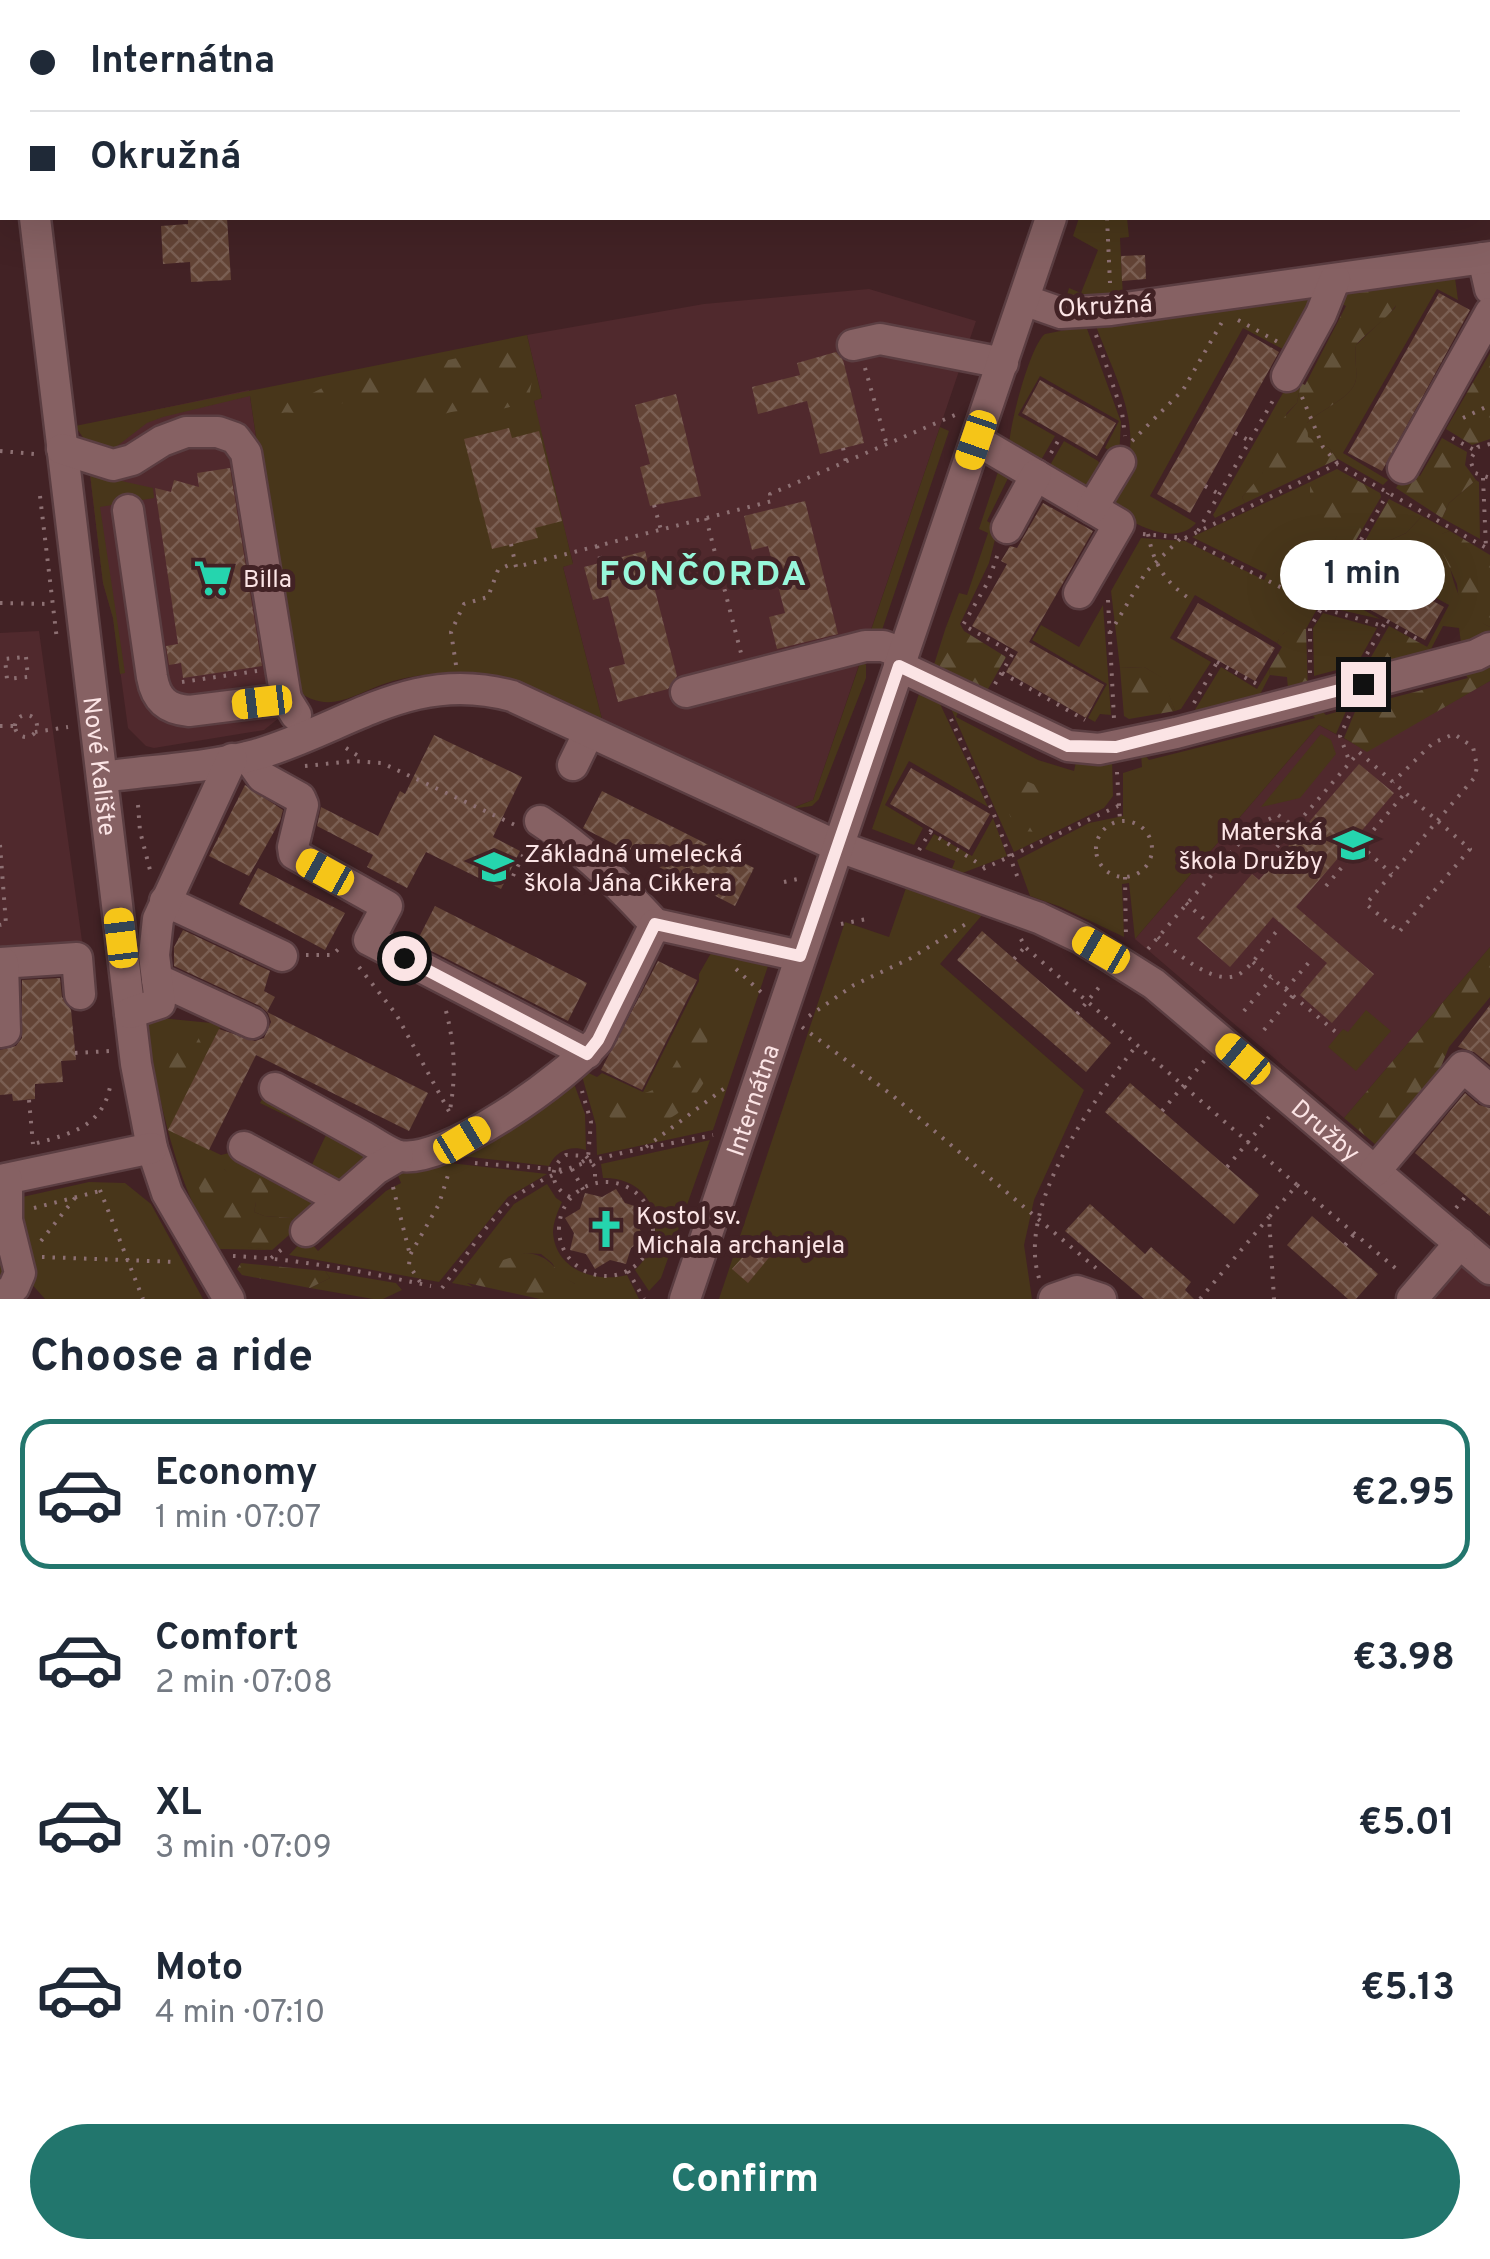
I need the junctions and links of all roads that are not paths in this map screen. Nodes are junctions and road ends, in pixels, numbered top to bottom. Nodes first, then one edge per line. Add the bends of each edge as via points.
1 (35, 220) edge
2 (1050, 220) edge
3 (1486, 258) edge
4 (1334, 279) junction
5 (1490, 289) edge
6 (1024, 300) junction
7 (1490, 314) edge
8 (856, 344) road end
9 (1003, 363) junction
10 (1292, 366) road end
11 (970, 426) junction
12 (50, 452) junction
13 (1120, 462) dead end
14 (1042, 465) junction
15 (1395, 480) road end
16 (1092, 508) junction
17 (128, 510) dead end
18 (1007, 528) road end
19 (1093, 596) road end
20 (1490, 648) edge
21 (901, 659) junction
22 (686, 692) dead end
23 (286, 699) junction
24 (589, 732) junction
25 (305, 743) junction
26 (240, 758) junction
27 (573, 765) dead end
28 (102, 778) junction
29 (540, 821) road end
30 (838, 846) junction
31 (165, 900) junction
32 (655, 924) junction
33 (282, 956) road end
34 (800, 956) junction
35 (1, 963) edge
36 (157, 979) junction
37 (80, 994) dead end
38 (130, 1013) junction
39 (252, 1023) dead end
40 (10, 1031) edge
41 (580, 1061) junction
42 (274, 1088) dead end
43 (1490, 1090) edge
44 (244, 1147) dead end
45 (152, 1148) junction
46 (399, 1159) junction
47 (1374, 1171) junction
48 (3, 1180) edge
49 (340, 1200) junction
50 (306, 1231) dead end
51 (1479, 1253) edge
52 (1417, 1292) edge
53 (1048, 1293) edge
54 (15, 1295) edge
55 (229, 1299) edge
56 (685, 1299) edge
57 (1101, 1299) edge

1 - 12 street, Nové Kalište
2 - 6 street
3 - 4 street, Okružná
3 - 5 street, Okružná
4 - 6 street, Okružná via 1103,322
4 - 10 street
6 - 9 street, Okružná
7 - 15 street
8 - 9 street via 880,339
9 - 11 street, Okružná
11 - 14 street
11 - 21 street, Okružná
12 - 23 street via 113,464 186,432 235,438 246,454
12 - 28 street, Nové Kalište
13 - 16 street
14 - 16 street
14 - 18 street
16 - 19 street via 1134,530
17 - 23 street via 158,698 189,712
20 - 21 street via 1445,650 1311,699 1266,692 1176,733 1115,732 1068,746 934,683
21 - 22 street via 883,646 866,646
21 - 30 street, Okružná
23 - 25 street
24 - 25 street, Družby via 512,696 459,687 390,700
24 - 27 street
24 - 30 street, Družby
25 - 26 street, Družby
26 - 28 street, Družby
26 - 31 street
26 - 41 street via 300,798 294,854 387,906 353,950 438,975
28 - 38 street, Nové Kalište
29 - 32 street via 600,865
30 - 34 street, Internátna
30 - 47 street, Družby via 946,885 1013,899 1081,938 1138,973
31 - 33 street
31 - 36 street via 154,956
32 - 34 street
32 - 41 street via 598,1040
34 - 56 street, Internátna
35 - 37 street via 76,958
35 - 40 street
36 - 38 street via 160,1003
36 - 39 street
38 - 45 street, Nové Kalište
41 - 46 street via 460,1153
42 - 46 street
43 - 47 street via 1463,1067
44 - 49 street
45 - 48 street
45 - 55 street, Nové Kalište via 167,1192
46 - 49 street
47 - 51 street, Družby
48 - 54 street via 20,1273
49 - 50 street
51 - 52 street
53 - 57 street via 1077,1291

